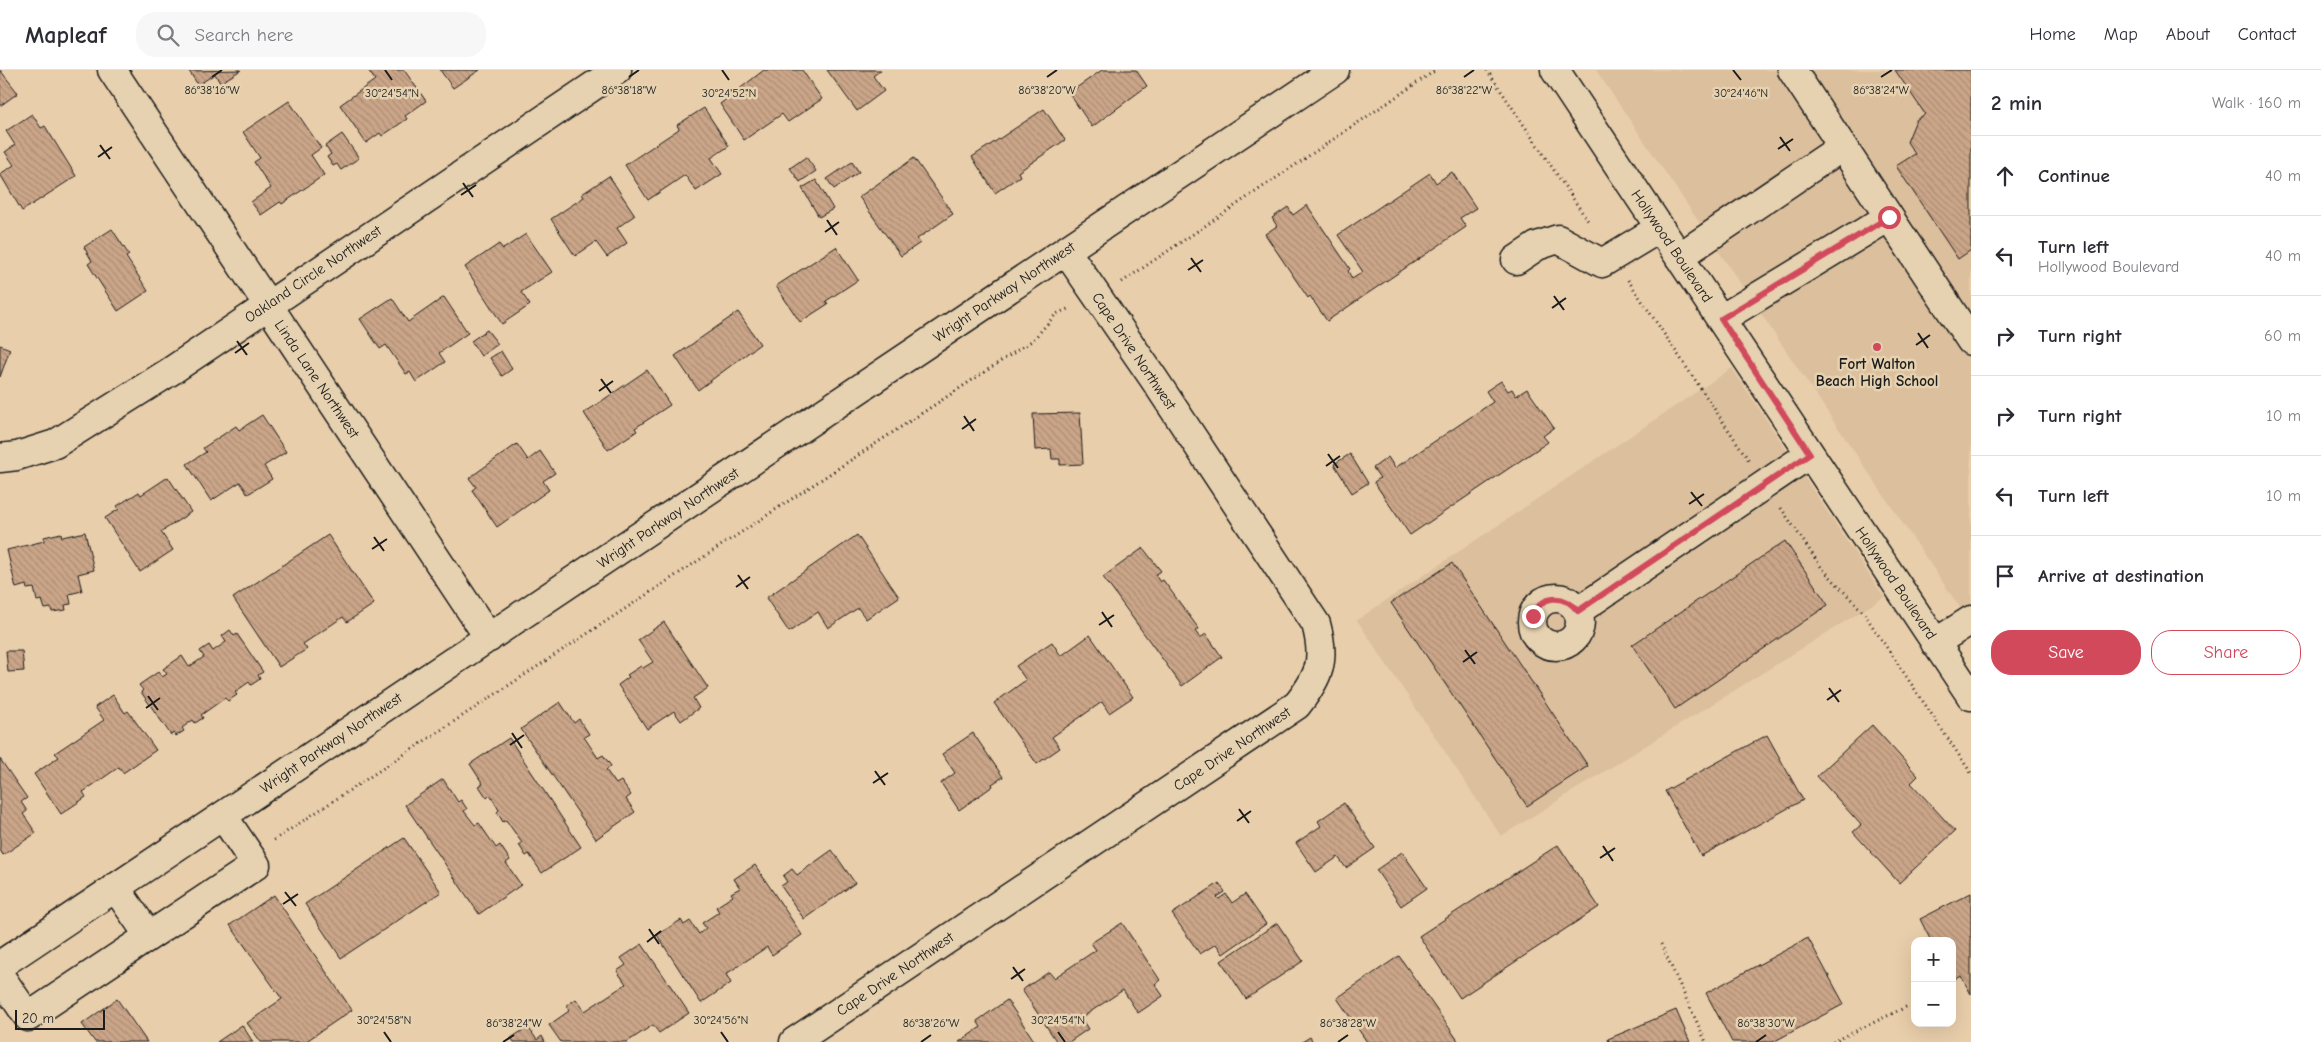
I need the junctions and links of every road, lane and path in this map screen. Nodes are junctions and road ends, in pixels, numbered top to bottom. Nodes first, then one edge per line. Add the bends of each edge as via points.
1 (112, 70) edge
2 (617, 70) edge
3 (1335, 70) edge
4 (1436, 70) edge
5 (1487, 70) edge
6 (1555, 70) edge
7 (1792, 70) edge
8 (1842, 147) junction
9 (1889, 217) junction
10 (1660, 228) junction
11 (1066, 251) junction
12 (1612, 257) junction
13 (1679, 257) junction
14 (1516, 260) dead end
15 (1096, 295) junction
16 (268, 305) junction
17 (1721, 319) junction
18 (1971, 342) edge
19 (1810, 454) junction
20 (0, 458) edge
21 (1765, 485) junction
22 (1578, 611) dead end
23 (1971, 620) edge
24 (489, 638) junction
25 (1935, 643) junction
26 (1971, 696) edge
27 (1971, 773) edge
28 (223, 816) junction
29 (250, 856) junction
30 (115, 887) junction
31 (149, 936) junction
32 (1661, 944) dead end
33 (0, 965) edge
34 (0, 976) edge
35 (1908, 1006) dead end
36 (794, 1042) edge
37 (1706, 1042) edge
38 (1833, 1042) edge

1 - 16 street, Linda Lane Northwest
2 - 16 street, Oakland Circle Northwest
3 - 11 street, Wright Parkway Northwest
4 - 15 path via 1116,286
5 - 12 path
6 - 10 street, Hollywood Boulevard
7 - 8 street
8 - 9 street
8 - 13 street
9 - 17 street
9 - 18 street
10 - 12 street
10 - 13 street, Hollywood Boulevard
11 - 15 street, Cape Drive Northwest
11 - 24 street, Wright Parkway Northwest
12 - 14 street via 1602,263 1558,239 1537,246
12 - 21 path
13 - 17 street, Hollywood Boulevard
15 - 29 path via 1056,314 1033,340
15 - 36 street, Cape Drive Northwest via 1316,624 1321,662 1314,684 1297,705
16 - 20 street, Oakland Circle Northwest via 172,371 55,444
16 - 24 street, Linda Lane Northwest
17 - 19 street, Hollywood Boulevard
19 - 21 street
19 - 25 street, Hollywood Boulevard
21 - 22 street
21 - 27 path via 1821,568 1863,612
23 - 25 street
24 - 28 street, Wright Parkway Northwest
25 - 26 street, Hollywood Boulevard
28 - 29 street
28 - 30 street, Wright Parkway Northwest
29 - 31 street via 256,865
30 - 31 street
30 - 33 street, Wright Parkway Northwest
31 - 34 street via 28,1017
32 - 37 path
35 - 38 path

